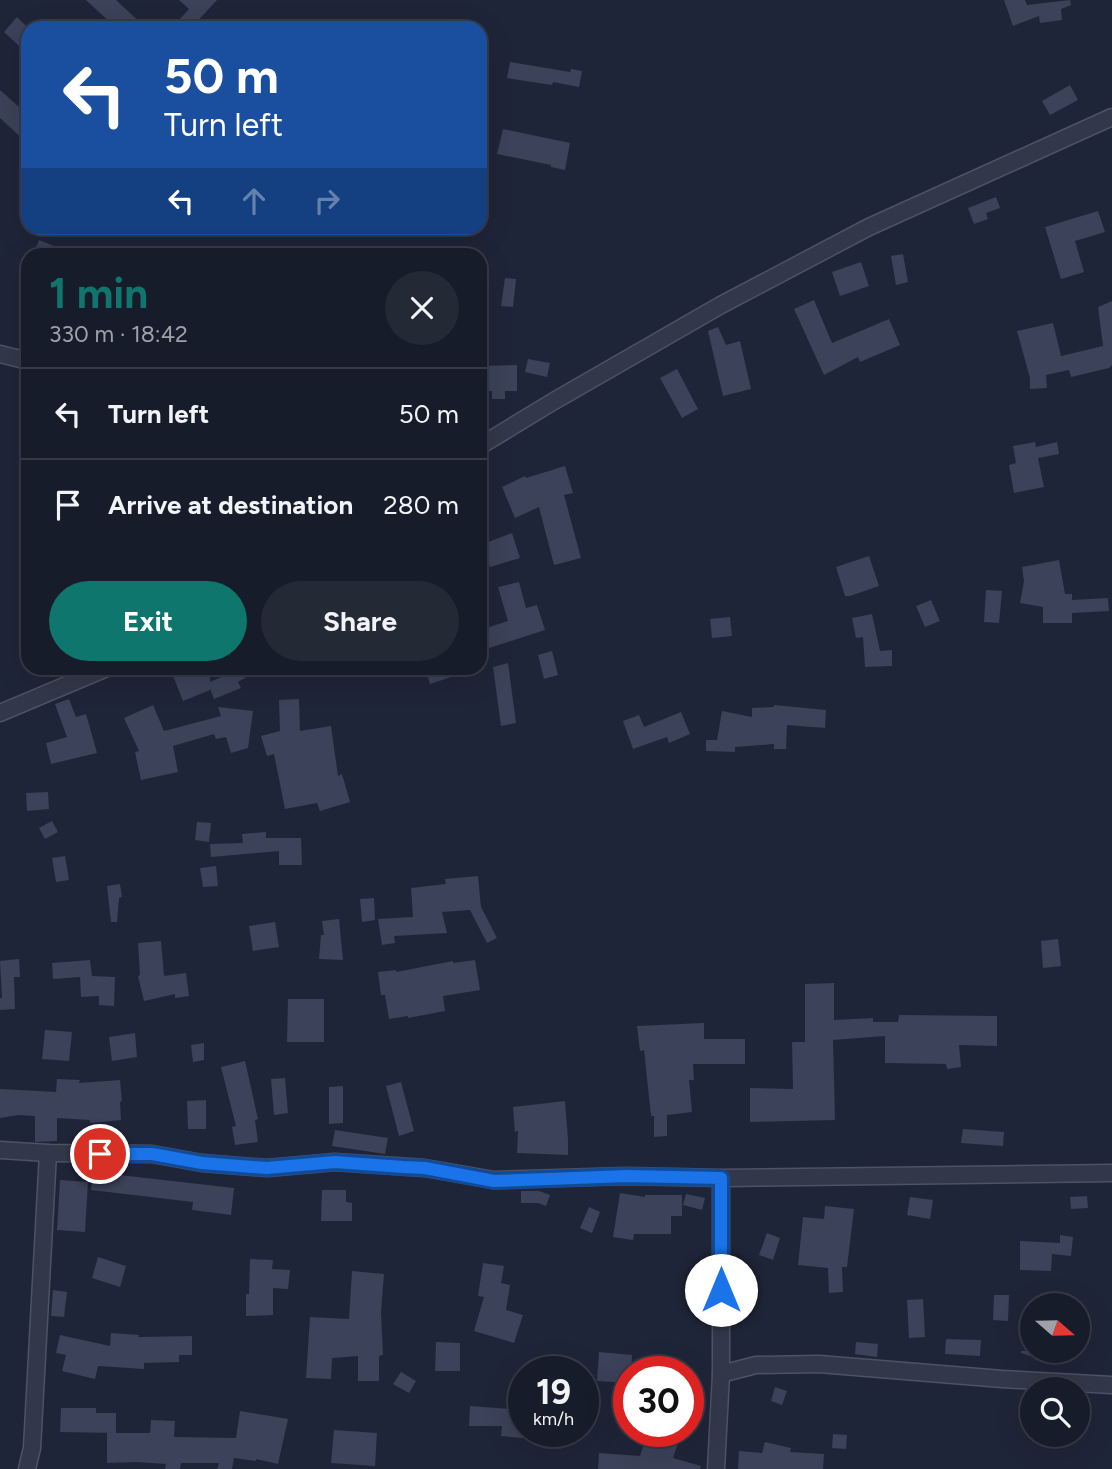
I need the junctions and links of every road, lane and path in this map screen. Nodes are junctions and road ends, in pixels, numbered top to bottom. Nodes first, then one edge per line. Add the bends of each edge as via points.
1 (1112, 117) edge
2 (0, 354) edge
3 (21, 359) edge
4 (487, 442) edge
5 (90, 675) edge
6 (0, 713) edge
7 (0, 1150) edge
8 (48, 1153) junction
9 (1112, 1173) edge
10 (721, 1178) junction
11 (721, 1374) junction
12 (1112, 1385) edge
13 (27, 1469) edge
14 (716, 1469) edge

1 - 4 street via 869,227 720,305
2 - 3 street
5 - 6 street
7 - 8 street
8 - 10 street via 152,1154 267,1168 335,1162 425,1168 494,1181
8 - 13 street via 33,1448
9 - 10 street
10 - 11 street
11 - 12 street via 755,1365 818,1364
11 - 14 street

